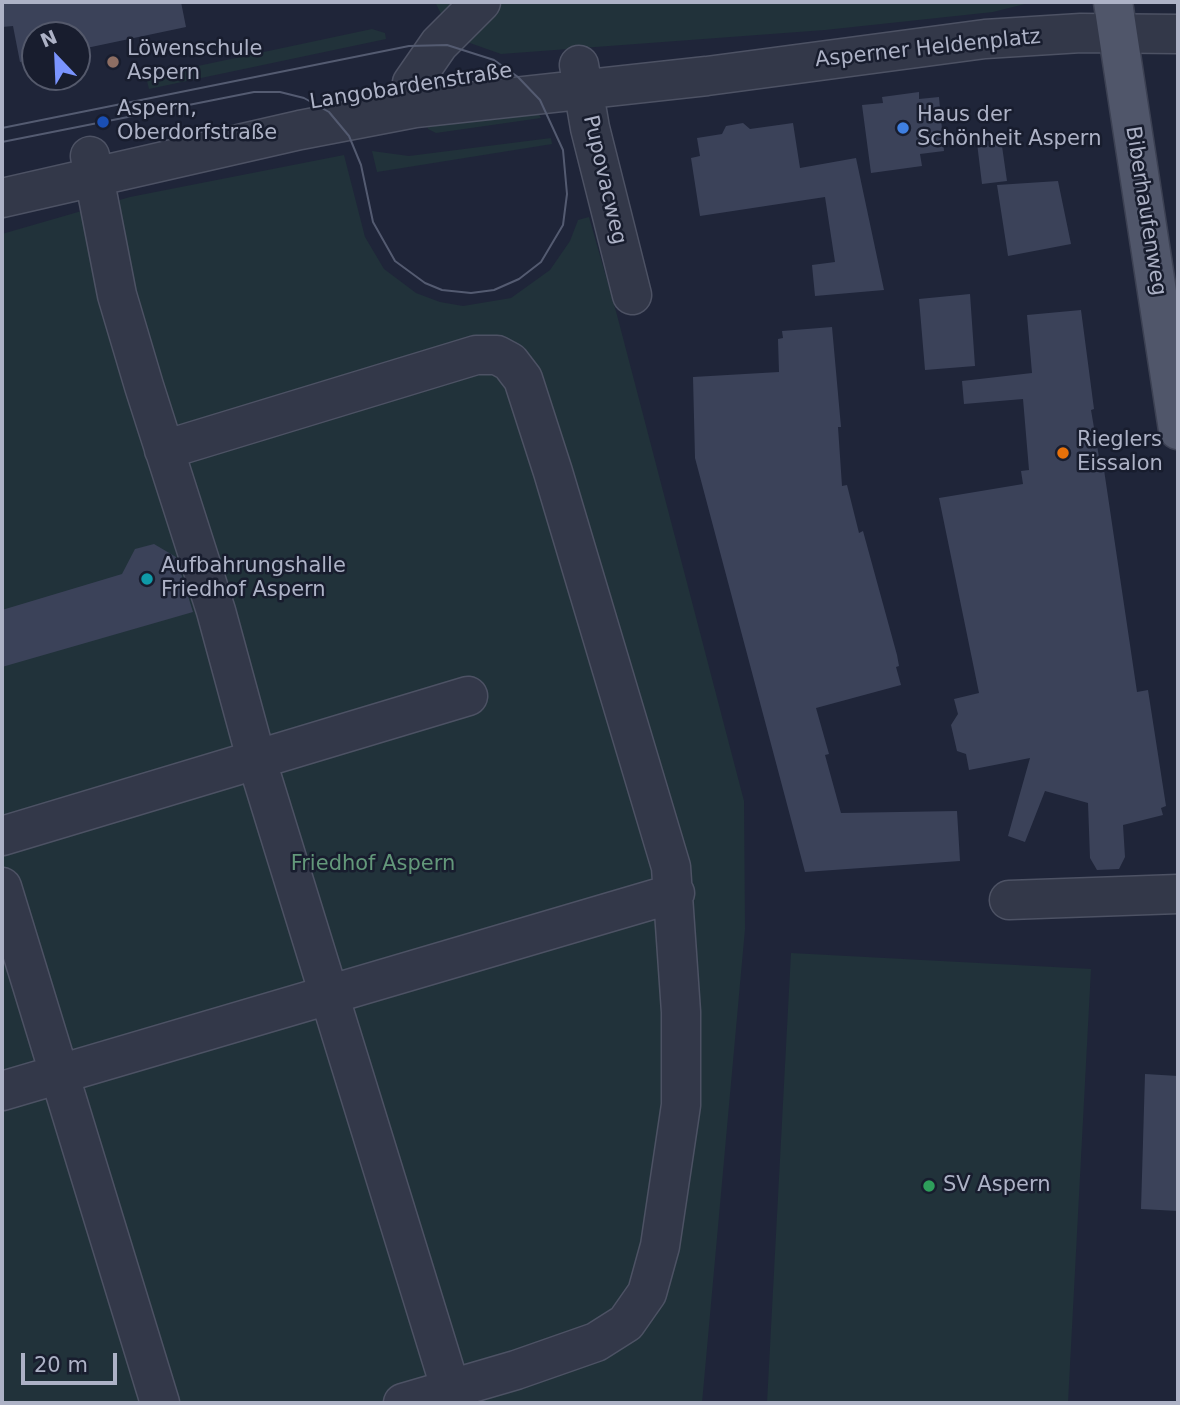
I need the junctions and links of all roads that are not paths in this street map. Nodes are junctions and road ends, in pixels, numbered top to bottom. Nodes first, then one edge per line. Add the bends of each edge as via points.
1 (481, 2) edge
2 (1115, 17) edge
3 (1178, 34) edge
4 (534, 67) joint
5 (581, 77) junction
6 (414, 96) junction
7 (93, 167) junction
8 (2, 173) edge
9 (2, 198) edge
10 (632, 295) dead end
11 (1178, 430) edge
12 (164, 450) junction
13 (468, 696) dead end
14 (256, 758) junction
15 (2, 835) edge
16 (2, 887) edge
17 (675, 893) junction
18 (1178, 894) edge
19 (1009, 900) dead end
20 (330, 996) junction
21 (58, 1076) junction
22 (2, 1091) edge
23 (452, 1396) edge
24 (160, 1403) edge
25 (403, 1403) edge

1 - 6 street via 439,44
2 - 3 street, Asperner Heldenplatz
2 - 5 street, Asperner Heldenplatz via 707,76 652,61
2 - 11 main road, Biberhaufenweg
4 - 5 street, Asperner Heldenplatz
4 - 6 street, Langobardenstraße
5 - 6 street, Asperner Heldenplatz
5 - 10 street, Pupovacweg
6 - 7 street, Langobardenstraße via 300,130
7 - 8 street, Langobardenstraße
7 - 9 street, Langobardenstraße
7 - 12 street via 117,295
12 - 14 street via 220,623
12 - 17 street via 476,355 497,355 516,367 554,472
13 - 14 street
14 - 15 street
14 - 20 street
16 - 21 street
17 - 20 street
17 - 23 street via 681,1105 662,1232 647,1293 631,1318 609,1336
18 - 19 street
20 - 21 street
20 - 23 street
21 - 22 street
21 - 24 street
23 - 25 street

